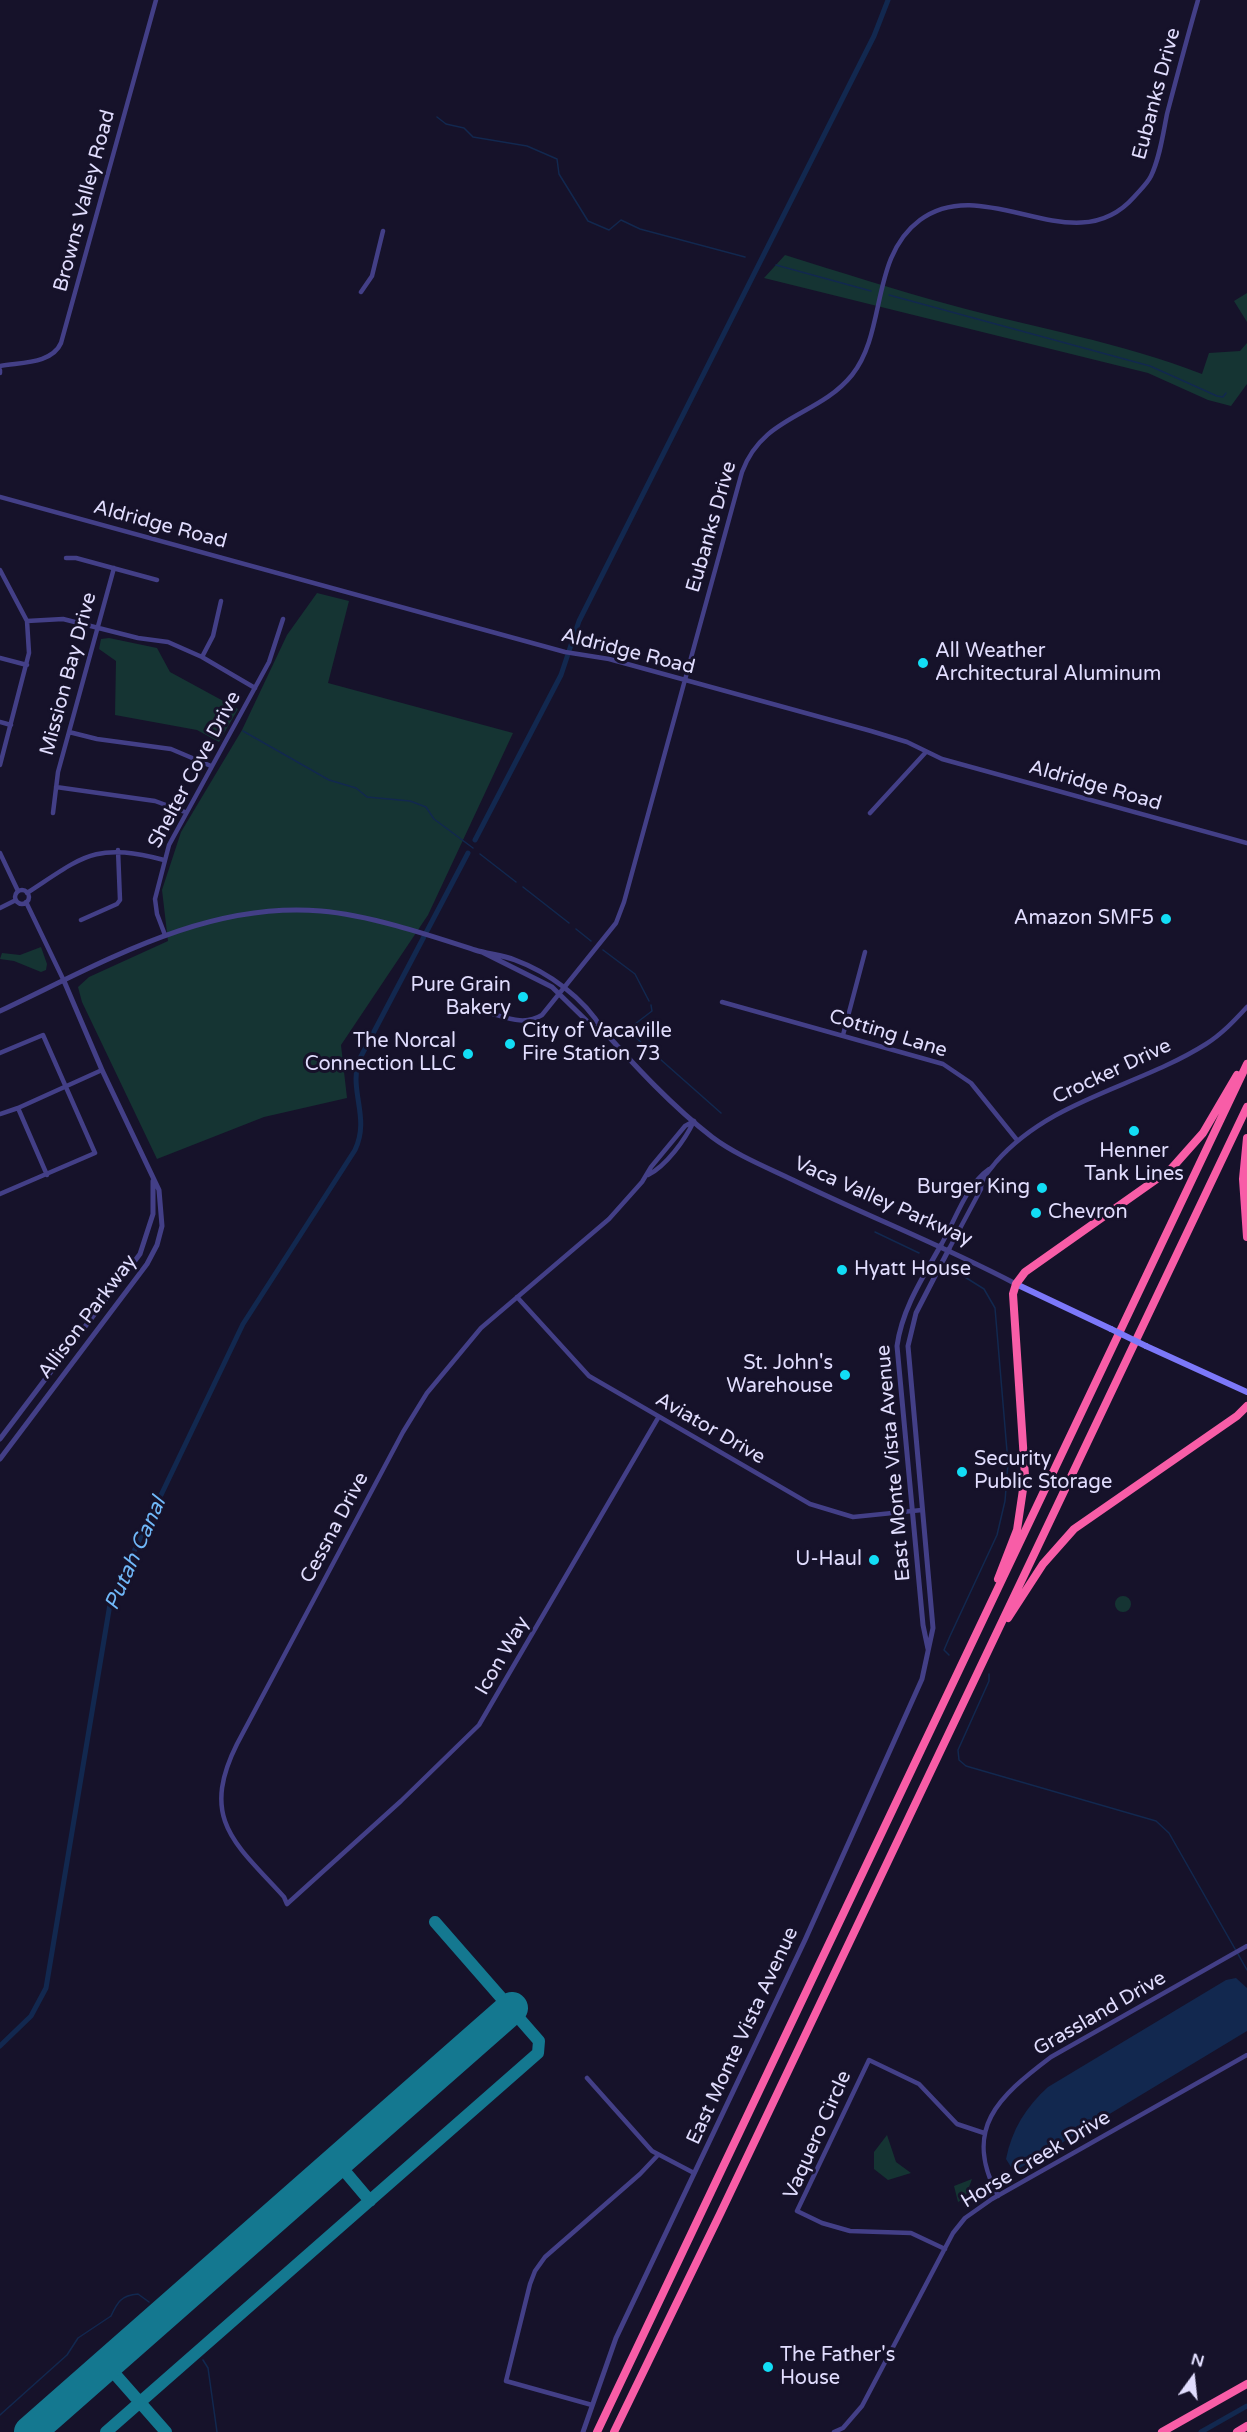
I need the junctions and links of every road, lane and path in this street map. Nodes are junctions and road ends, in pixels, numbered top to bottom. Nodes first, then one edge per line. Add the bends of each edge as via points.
1 (156, 0) edge
2 (1198, 0) edge
3 (383, 231) dead end
4 (361, 292) dead end
5 (0, 370) edge
6 (0, 497) edge
7 (66, 558) dead end
8 (114, 568) junction
9 (1, 574) edge
10 (157, 580) dead end
11 (221, 601) dead end
12 (283, 619) dead end
13 (27, 621) junction
14 (98, 627) junction
15 (202, 657) junction
16 (0, 658) edge
17 (27, 665) junction
18 (684, 680) junction
19 (255, 688) junction
20 (0, 722) edge
21 (11, 725) junction
22 (69, 732) junction
23 (926, 752) junction
24 (0, 765) edge
25 (211, 766) junction
26 (56, 787) junction
27 (185, 812) junction
28 (53, 813) dead end
29 (870, 813) dead end
30 (1247, 843) edge
31 (118, 850) junction
32 (0, 853) edge
33 (164, 860) junction
34 (18, 891) junction
35 (27, 893) junction
36 (16, 900) junction
37 (26, 902) junction
38 (0, 908) edge
39 (81, 920) dead end
40 (165, 935) junction
41 (865, 952) dead end
42 (64, 981) junction
43 (562, 991) junction
44 (722, 1002) dead end
45 (1247, 1007) edge
46 (0, 1011) edge
47 (493, 1014) dead end
48 (843, 1035) junction
49 (0, 1053) edge
50 (1247, 1064) edge
51 (102, 1070) junction
52 (66, 1086) junction
53 (1247, 1107) edge
54 (18, 1108) junction
55 (0, 1114) edge
56 (693, 1121) junction
57 (1247, 1138) edge
58 (1017, 1140) junction
59 (991, 1168) junction
60 (47, 1174) junction
61 (153, 1180) junction
62 (0, 1194) edge
63 (1247, 1237) edge
64 (941, 1245) junction
65 (949, 1249) junction
66 (1016, 1284) junction
67 (517, 1297) junction
68 (902, 1323) junction
69 (909, 1382) junction
70 (1247, 1392) edge
71 (1247, 1406) edge
72 (658, 1418) junction
73 (0, 1439) edge
74 (0, 1460) edge
75 (921, 1509) junction
76 (912, 1511) junction
77 (991, 1645) junction
78 (970, 1647) junction
79 (928, 1652) junction
80 (324, 1870) joint
81 (1247, 1946) edge
82 (1247, 2055) edge
83 (587, 2078) dead end
84 (984, 2133) junction
85 (657, 2155) junction
86 (694, 2173) junction
87 (999, 2196) junction
88 (945, 2249) junction
89 (1247, 2384) edge
90 (592, 2405) junction
91 (1247, 2426) edge
92 (583, 2432) edge
93 (597, 2432) edge
94 (614, 2432) edge
95 (834, 2432) edge
96 (1162, 2432) edge
97 (1237, 2432) edge

1 - 5 street, Browns Valley Road via 62,342 46,358
2 - 18 street, Eubanks Drive via 1152,174 1121,210 1090,222 1070,223 974,203 955,204 932,212 903,237 891,259 864,354 854,372 834,393 770,430 746,461
3 - 4 street via 372,276
6 - 18 street, Aldridge Road via 572,654 609,659
7 - 8 street
8 - 10 street
8 - 14 street, Mission Bay Drive
9 - 13 street
11 - 15 street via 213,636
12 - 19 street, Shelter Cove Drive via 273,653
13 - 14 street via 63,619
13 - 17 street
14 - 15 street via 168,642
14 - 22 street, Mission Bay Drive
15 - 19 street
16 - 17 street
17 - 21 street
18 - 23 street, Aldridge Road via 893,737
18 - 43 street, Eubanks Drive via 616,923
19 - 25 street, Shelter Cove Drive
20 - 21 street
21 - 24 street
22 - 25 street via 171,749
22 - 26 street, Mission Bay Drive
23 - 29 street
23 - 30 street, Aldridge Road
25 - 27 street, Shelter Cove Drive
26 - 27 street via 155,801
26 - 28 street, Mission Bay Drive
27 - 33 street, Shelter Cove Drive
31 - 33 street
31 - 35 street via 82,857
31 - 39 street via 120,900
32 - 34 street
33 - 40 street, Shelter Cove Drive via 155,899
34 - 35 street
34 - 36 street
35 - 37 street
36 - 37 street
36 - 38 street
37 - 42 street
40 - 42 street, Vaca Valley Parkway
40 - 43 street, Vaca Valley Parkway via 231,915 282,910 345,915 482,952
41 - 48 street
42 - 46 street, Vaca Valley Parkway
42 - 51 street, Allison Parkway
43 - 47 street, Eubanks Drive via 548,1010 535,1019 518,1020
43 - 56 street, Vaca Valley Parkway via 593,1027 602,1029
44 - 48 street, Cotting Lane
45 - 58 street, Crocker Drive via 1208,1043 1063,1110
48 - 58 street, Cotting Lane via 933,1060 956,1071 971,1083
49 - 52 street via 43,1035
50 - 66 highway via 1203,1133 1171,1169 1025,1272
50 - 78 highway
51 - 52 street
51 - 61 street, Allison Parkway
52 - 54 street
52 - 60 street via 95,1152
53 - 77 highway
54 - 55 street
54 - 60 street
56 - 64 street, Vaca Valley Parkway via 735,1151 811,1189
56 - 67 street, Cessna Drive via 656,1171 599,1228
57 - 63 highway via 1243,1179
58 - 59 street, Crocker Drive
59 - 64 street, Crocker Drive via 981,1175
59 - 65 street, Crocker Drive
60 - 62 street
61 - 73 street, Allison Parkway via 153,1214 140,1254
61 - 74 street, Allison Parkway via 159,1190 163,1219 147,1264
64 - 65 street, Vaca Valley Parkway
64 - 68 street, East Monte Vista Avenue
65 - 66 street, Vaca Valley Parkway
65 - 69 street, East Monte Vista Avenue via 910,1331
66 - 70 main road, Vaca Valley Parkway, bridge
66 - 78 highway via 1012,1294 1025,1458 1024,1493 1011,1545
67 - 72 street, Aviator Drive via 589,1376
67 - 80 street, Cessna Drive via 481,1328 419,1405 226,1768 221,1801 230,1835 287,1904
68 - 69 street via 907,1329 904,1360
68 - 76 street, East Monte Vista Avenue via 897,1346
69 - 75 street, East Monte Vista Avenue
71 - 77 highway via 1074,1529 1043,1564
72 - 76 street, Aviator Drive via 822,1510 853,1517
72 - 80 street, Icon Way via 479,1725
75 - 76 street, Aviator Drive
75 - 79 street, East Monte Vista Avenue via 933,1628
76 - 79 street, East Monte Vista Avenue
77 - 94 highway
78 - 93 highway
79 - 86 street, East Monte Vista Avenue via 922,1679 819,1910
81 - 84 street, Grassland Drive via 1051,2057 995,2110
82 - 87 street, Horse Creek Drive
83 - 85 street
84 - 87 street, Grassland Drive via 986,2172
84 - 88 street, Vaquero Circle via 957,2124 919,2084 869,2060 797,2211 843,2229 911,2233
85 - 86 street
85 - 90 street via 545,2257 535,2271 512,2347 506,2381
86 - 90 street, East Monte Vista Avenue via 616,2338
87 - 88 street, Horse Creek Drive via 965,2218
88 - 95 street, Horse Creek Drive via 862,2406 843,2428
89 - 96 highway
90 - 92 street, East Monte Vista Avenue
91 - 97 highway

